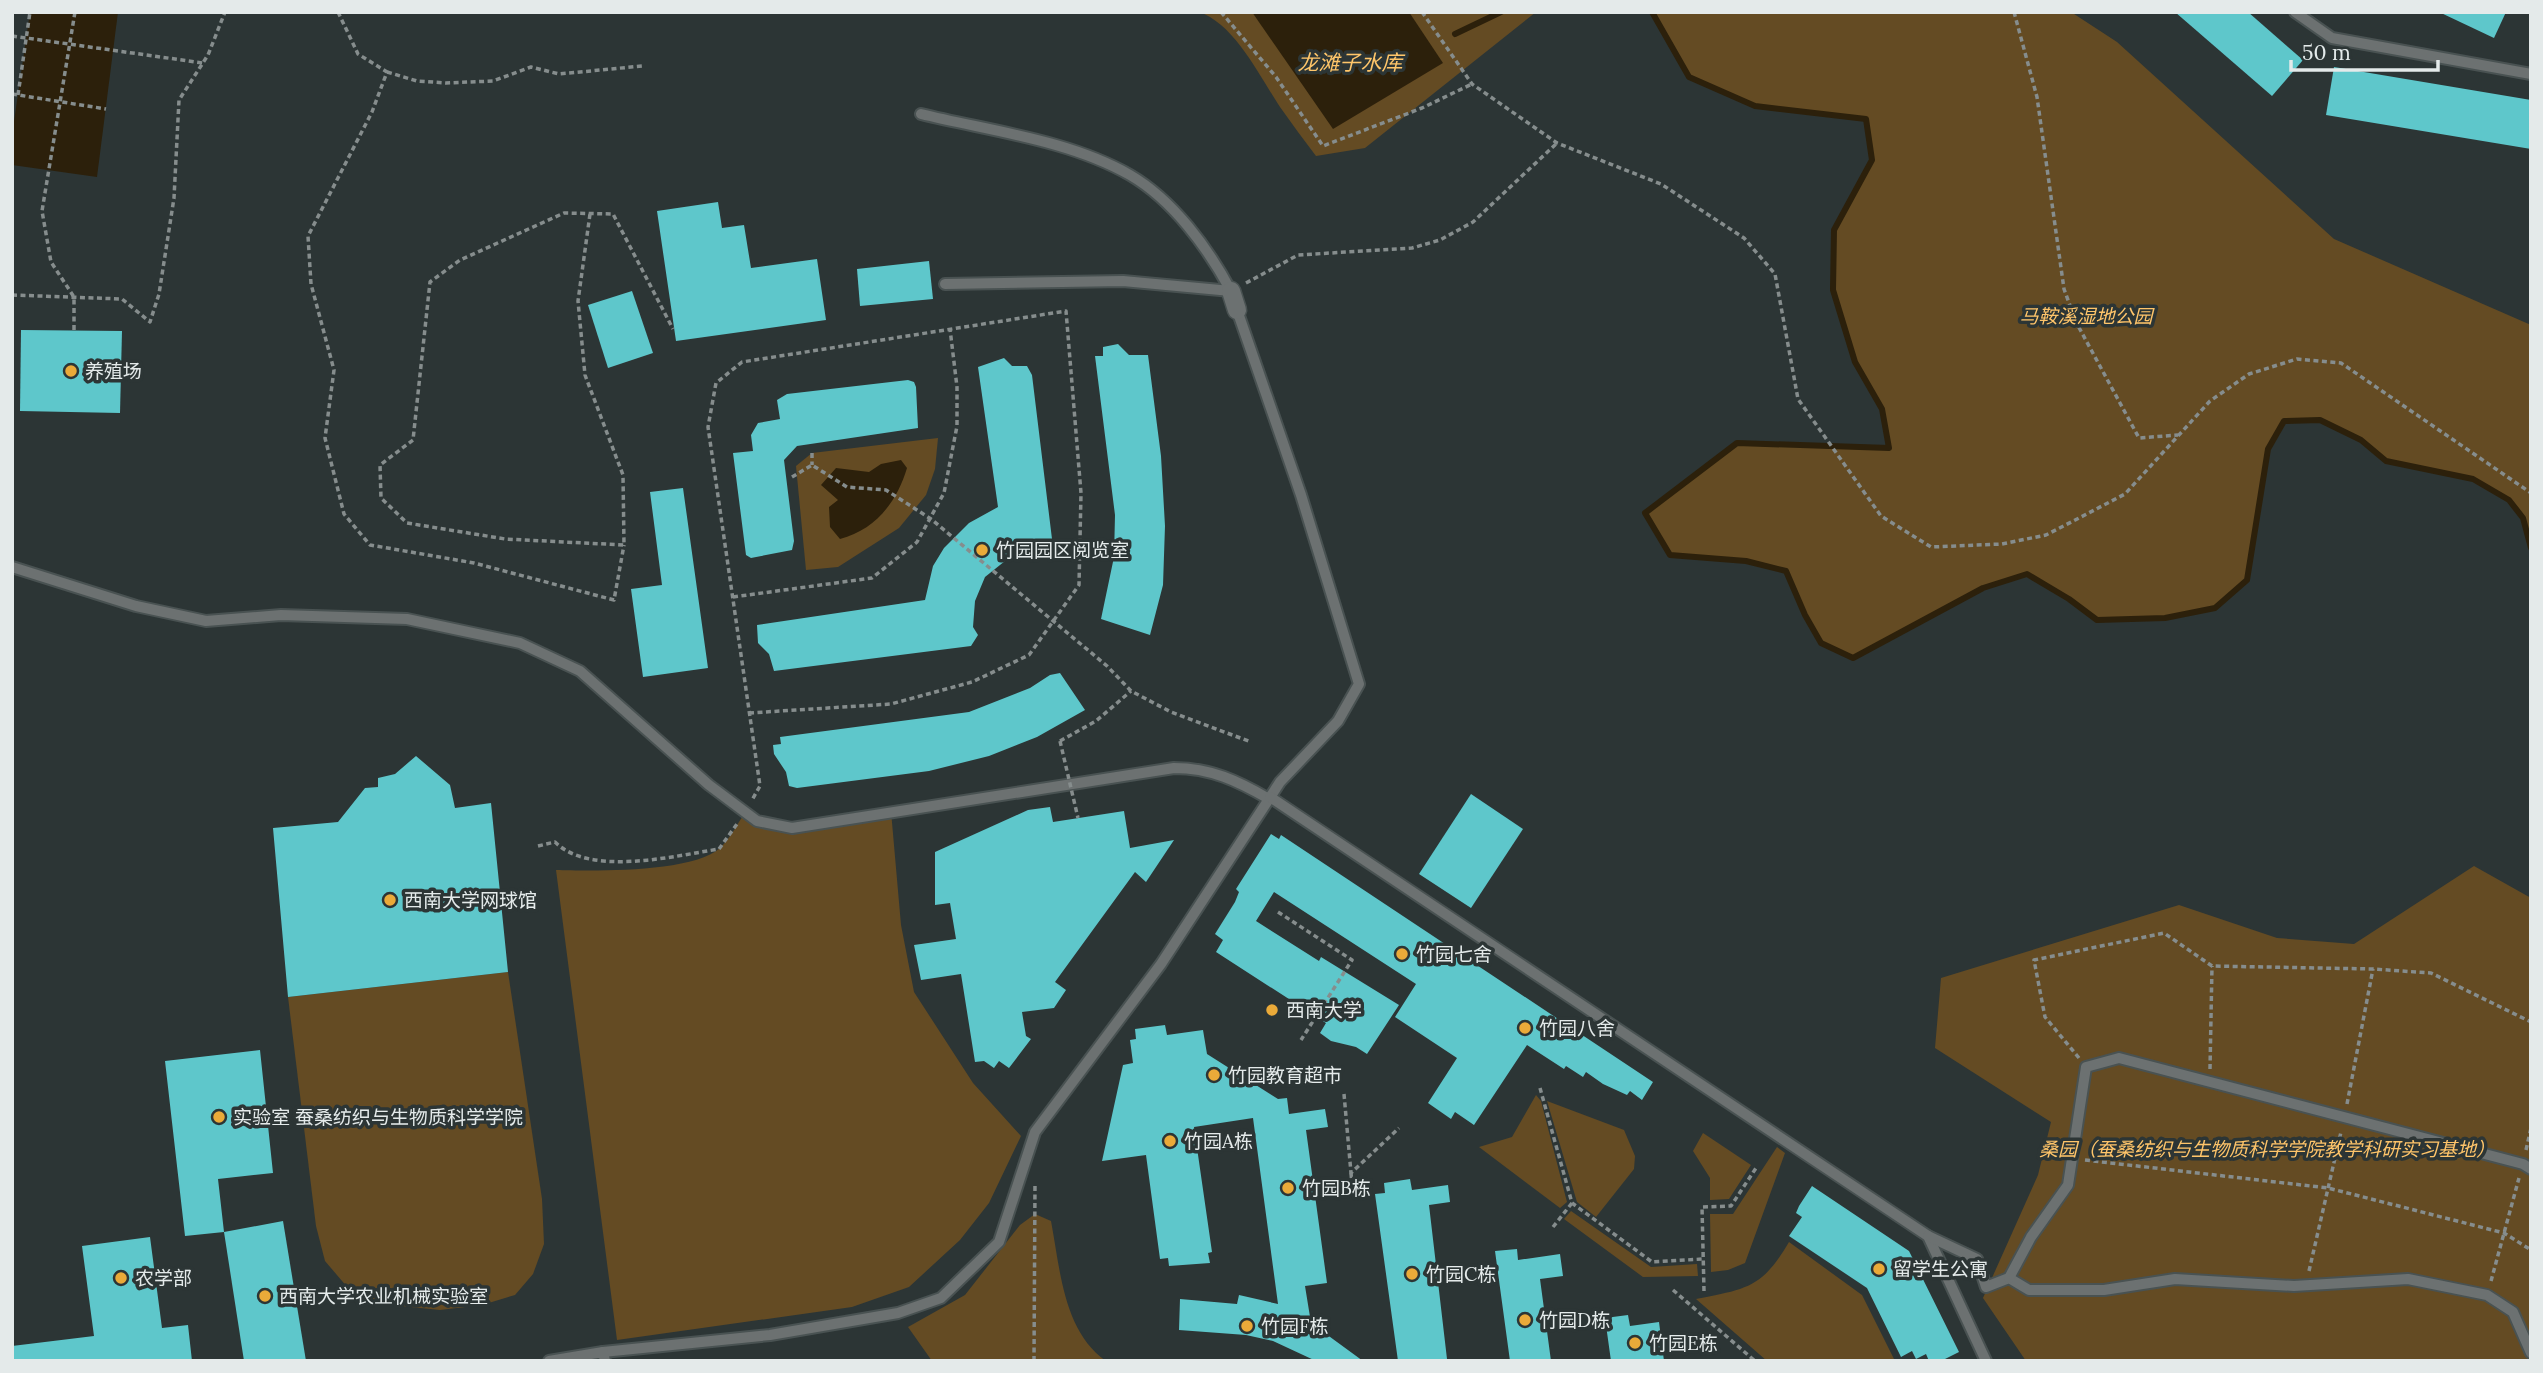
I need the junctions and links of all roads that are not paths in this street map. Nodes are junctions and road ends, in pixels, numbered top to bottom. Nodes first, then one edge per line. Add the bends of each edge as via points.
1 (2295, 12) edge
2 (2531, 74) edge
3 (921, 114) dead end
4 (945, 284) dead end
5 (1231, 291) junction
6 (1237, 310) joint
7 (12, 567) edge
8 (1269, 798) junction
9 (2527, 1167) edge
10 (1928, 1236) junction
11 (2009, 1278) junction
12 (2530, 1353) edge
13 (604, 1357) edge
14 (549, 1361) edge
15 (1986, 1361) edge

1 - 2 lane via 2332,38
3 - 5 lane via 1083,153 1131,176 1163,200 1214,259
4 - 5 lane via 1123,281
5 - 6 street
6 - 8 lane via 1359,684 1338,721
7 - 8 lane via 136,606 206,621 281,615 407,619 520,643 580,671 745,813 757,821 792,828 1174,768 1227,776
8 - 10 lane
8 - 13 lane via 1161,964 1035,1132 999,1242 941,1298 898,1313
9 - 11 lane via 2119,1058 2086,1067 2068,1185
10 - 11 lane via 1977,1259 1986,1287
10 - 15 lane
11 - 12 lane via 2029,1290 2104,1290 2175,1279 2306,1285 2408,1279 2487,1295 2514,1312
13 - 14 lane

